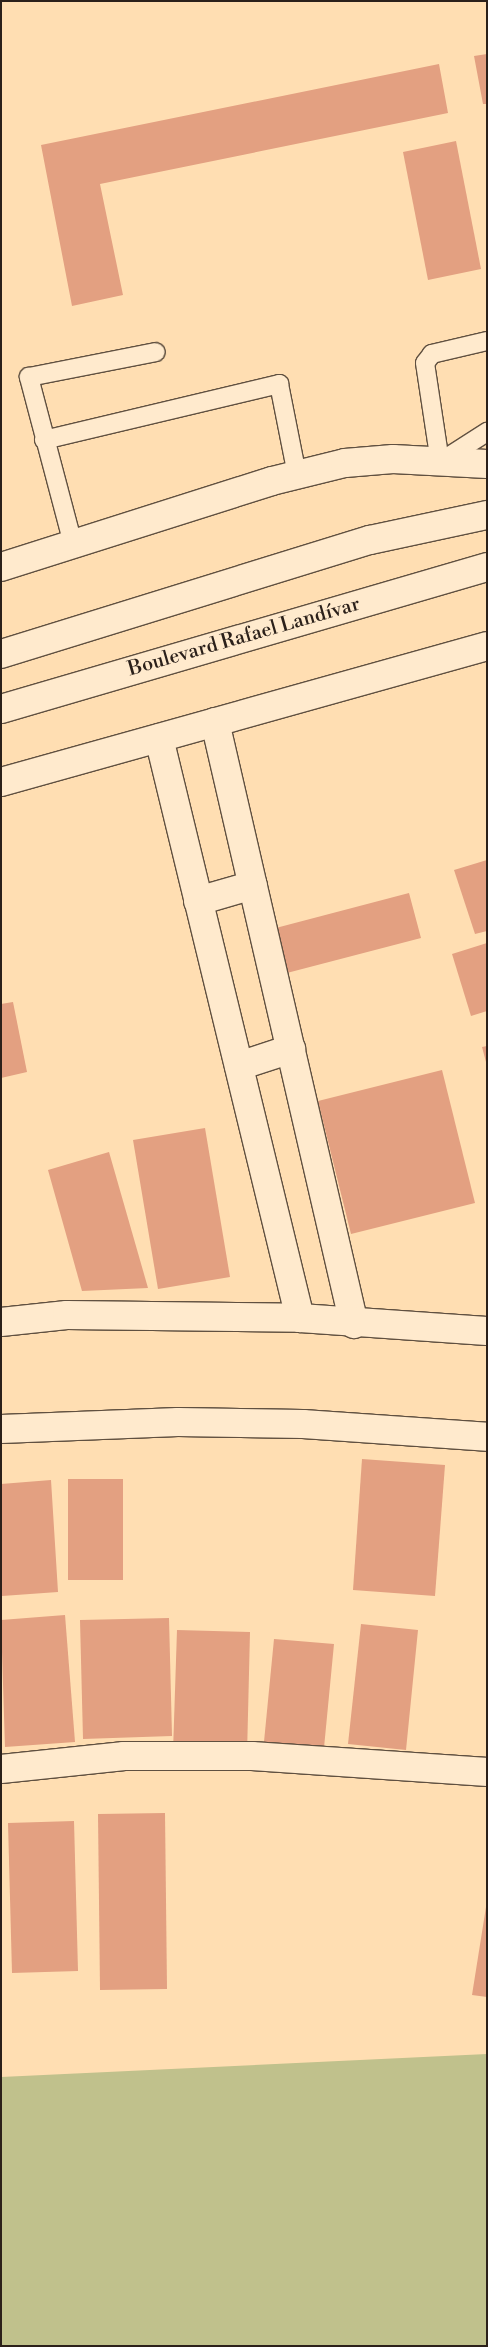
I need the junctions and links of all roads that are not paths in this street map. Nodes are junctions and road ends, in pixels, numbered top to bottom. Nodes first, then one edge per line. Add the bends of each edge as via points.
1 (487, 341) edge
2 (156, 352) dead end
3 (487, 432) edge
4 (44, 440) junction
5 (440, 462) junction
6 (487, 464) edge
7 (296, 475) junction
8 (487, 515) edge
9 (73, 544) junction
10 (1, 567) edge
11 (487, 567) edge
12 (487, 646) edge
13 (1, 654) edge
14 (1, 708) edge
15 (216, 722) junction
16 (159, 738) junction
17 (1, 782) edge
18 (253, 885) junction
19 (198, 901) junction
20 (291, 1049) junction
21 (239, 1066) junction
22 (300, 1318) junction
23 (1, 1322) edge
24 (354, 1324) junction
25 (487, 1331) edge
26 (1, 1429) edge
27 (487, 1437) edge
28 (1, 1769) edge
29 (487, 1772) edge

1 - 5 lane via 432,354 425,363
2 - 4 lane via 29,377
3 - 5 lane
4 - 7 lane via 279,384
4 - 9 lane
5 - 6 street
5 - 7 street via 393,459 346,463
7 - 9 street
8 - 13 street via 370,540
9 - 10 street
11 - 14 street, Boulevard Rafael Landívar
12 - 15 street
15 - 16 street
15 - 18 street
16 - 17 street
16 - 19 street
18 - 19 street
18 - 20 street
19 - 21 street
20 - 21 street
20 - 24 street
21 - 22 street
22 - 23 street via 68,1315
22 - 24 street
24 - 25 street
26 - 27 street via 178,1422 293,1424
28 - 29 street via 124,1756 252,1756

